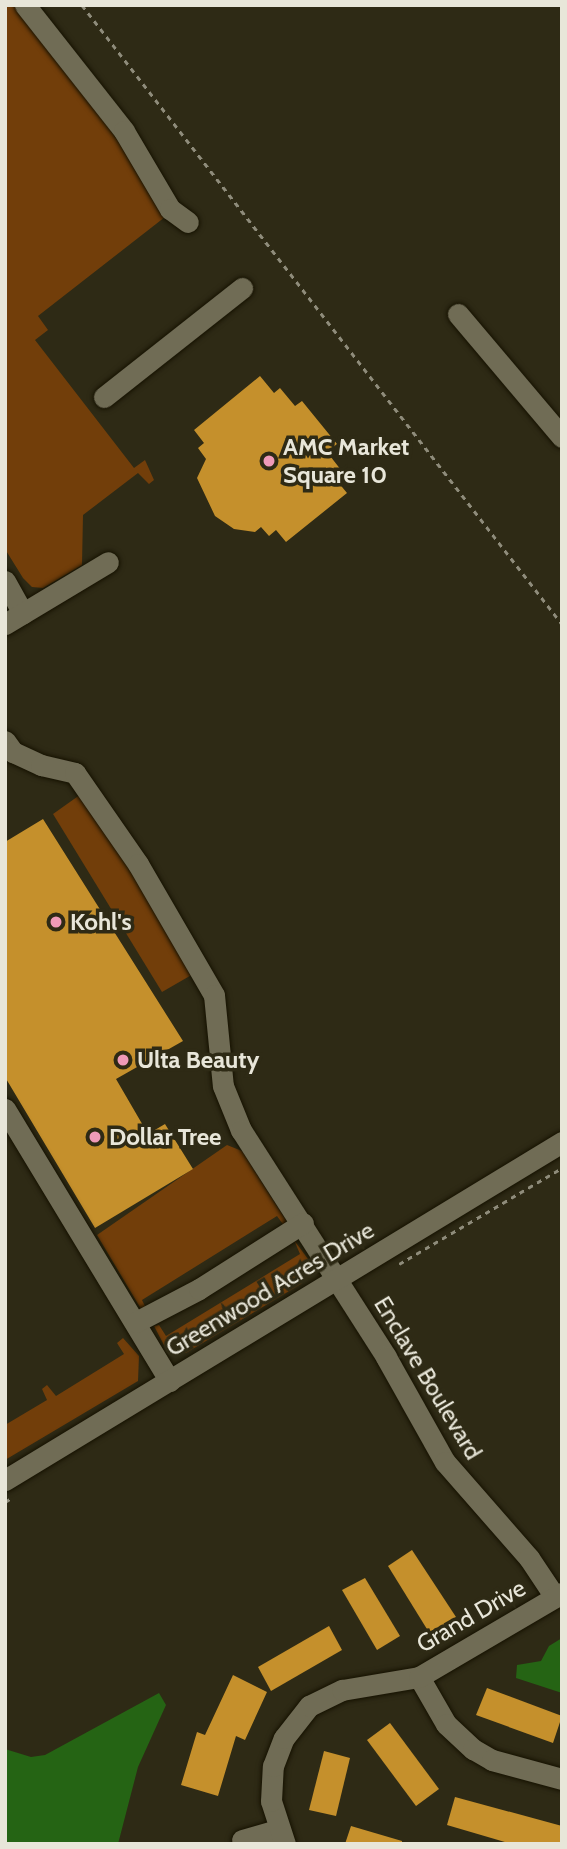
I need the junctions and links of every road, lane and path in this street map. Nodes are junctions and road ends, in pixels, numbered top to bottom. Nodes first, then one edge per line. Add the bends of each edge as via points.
1 (25, 5) edge
2 (82, 5) edge
3 (188, 222) dead end
4 (242, 288) dead end
5 (458, 314) dead end
6 (103, 397) dead end
7 (562, 437) edge
8 (108, 562) dead end
9 (5, 581) edge
10 (14, 619) edge
11 (562, 624) edge
12 (5, 741) edge
13 (5, 1109) edge
14 (562, 1142) edge
15 (562, 1168) edge
16 (303, 1223) junction
17 (393, 1267) dead end
18 (339, 1281) junction
19 (136, 1322) junction
20 (170, 1381) junction
21 (5, 1480) edge
22 (559, 1595) edge
23 (419, 1677) junction
24 (562, 1779) edge
25 (281, 1837) edge
26 (242, 1840) dead end

1 - 3 street via 124,131 170,209
2 - 11 path
4 - 6 street
5 - 7 street
8 - 10 street
9 - 10 street
12 - 16 street, Enclave Boulevard via 13,752 41,765 75,773 138,864 214,995 223,1086 241,1130
13 - 19 street
14 - 18 street, Greenwood Acres Drive
15 - 17 path
16 - 18 street, Enclave Boulevard
16 - 19 street via 199,1289
18 - 20 street, Greenwood Acres Drive
18 - 22 street, Enclave Boulevard via 445,1462
19 - 20 street
20 - 21 street, Greenwood Acres Drive
22 - 23 street, Grand Drive
23 - 24 street via 446,1724 473,1749 492,1760
23 - 25 street, Grand Drive via 342,1690 309,1706 284,1738 274,1766 271,1796
25 - 26 street

